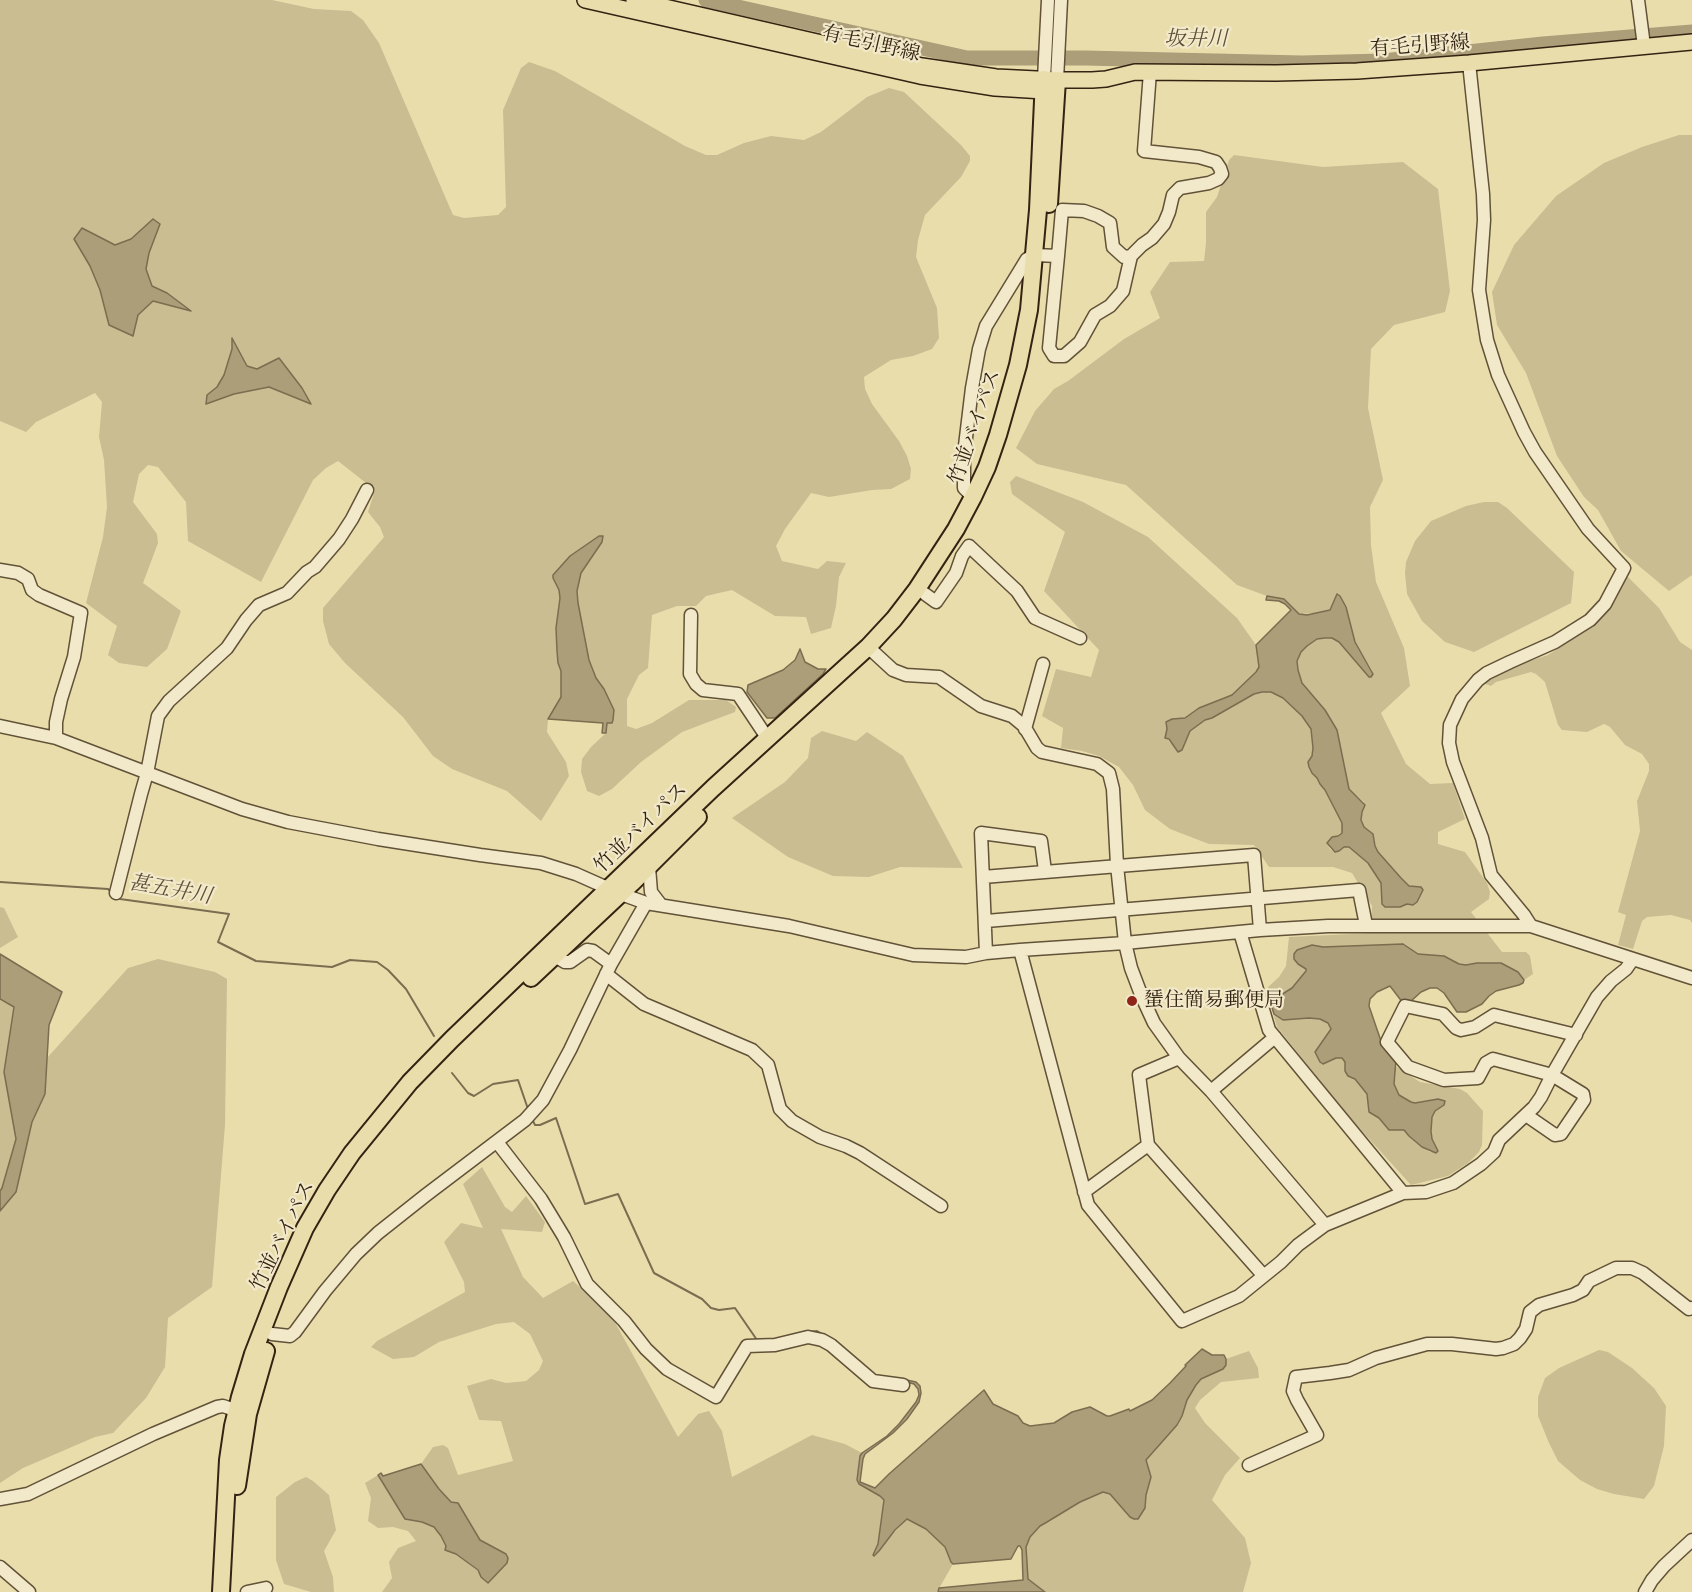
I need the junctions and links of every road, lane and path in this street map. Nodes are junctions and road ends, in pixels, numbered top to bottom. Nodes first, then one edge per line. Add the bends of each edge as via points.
1 (588, 0) edge
2 (634, 0) edge
3 (1048, 0) edge
4 (1061, 0) edge
5 (1638, 0) edge
6 (1644, 39) junction
7 (1692, 42) edge
8 (1469, 63) junction
9 (1051, 71) junction
10 (1150, 72) junction
11 (1046, 256) junction
12 (1131, 256) junction
13 (367, 490) dead end
14 (973, 497) junction
15 (0, 570) edge
16 (925, 594) junction
17 (691, 615) dead end
18 (1080, 638) dead end
19 (871, 650) junction
20 (1043, 664) dead end
21 (0, 726) edge
22 (1026, 729) junction
23 (56, 738) junction
24 (768, 739) junction
25 (147, 773) junction
26 (1117, 865) junction
27 (649, 867) junction
28 (1046, 871) junction
29 (983, 877) junction
30 (615, 891) junction
31 (116, 893) dead end
32 (1258, 899) junction
33 (646, 903) junction
34 (661, 905) junction
35 (1122, 910) junction
36 (986, 921) junction
37 (1366, 925) junction
38 (1531, 927) junction
39 (1260, 930) junction
40 (1240, 932) junction
41 (1125, 943) junction
42 (1020, 950) junction
43 (986, 953) junction
44 (555, 956) junction
45 (1633, 958) junction
46 (608, 969) junction
47 (1692, 978) edge
48 (1576, 1035) junction
49 (1275, 1037) junction
50 (1179, 1058) junction
51 (1552, 1075) junction
52 (1211, 1090) junction
53 (1526, 1115) junction
54 (497, 1142) junction
55 (1148, 1145) junction
56 (1084, 1192) junction
57 (1403, 1193) junction
58 (942, 1206) dead end
59 (1325, 1225) junction
60 (1263, 1275) junction
61 (1692, 1308) edge
62 (273, 1334) junction
63 (903, 1385) dead end
64 (242, 1412) junction
65 (1249, 1465) dead end
66 (0, 1499) edge
67 (1692, 1540) edge
68 (0, 1567) edge
69 (266, 1588) dead end
70 (29, 1592) edge
71 (221, 1592) edge
72 (230, 1592) edge
73 (247, 1592) edge
74 (1645, 1592) edge

1 - 9 main road, 有毛引野線 via 920,76 996,88
2 - 9 main road, 有毛引野線 via 922,66 996,77
3 - 9 street
4 - 9 street
5 - 6 street
6 - 7 main road, 有毛引野線
6 - 8 main road, 有毛引野線
8 - 10 main road, 有毛引野線 via 1326,73
8 - 38 street via 1483,194 1479,290 1487,340 1498,375 1535,452 1588,529 1624,568 1605,604 1590,620 1555,642 1487,673 1462,699 1450,725 1453,762 1482,838 1491,875
9 - 10 main road, 有毛引野線 via 1092,80
9 - 11 highway, 竹並バイパス
10 - 12 street via 1144,151 1208,159 1216,162 1222,174 1209,183 1180,188 1173,195 1164,224
11 - 12 street via 1062,210 1084,211 1110,223 1113,247 1124,257
11 - 12 street via 1049,348 1054,356 1064,356 1080,342 1095,315 1123,291
11 - 14 highway, 竹並バイパス via 998,435
11 - 14 street via 1027,259 986,326 979,349 964,454 964,488
11 - 16 highway, 竹並バイパス via 1025,370 996,469 960,540
13 - 25 street via 339,539 315,567 287,593 259,605 227,648 169,701 158,716
14 - 19 highway, 竹並バイパス via 917,589
15 - 23 street via 18,573 28,579 39,595 81,613 74,657 56,722
16 - 18 street via 936,602 969,546 1017,591 1035,618
16 - 19 highway, 竹並バイパス
17 - 24 street via 690,674 696,684 703,690 738,694
19 - 22 street via 893,670 939,678 981,706 1012,716
19 - 24 highway, 竹並バイパス
19 - 27 highway, 竹並バイパス via 808,716 716,799
20 - 22 street
21 - 23 street
22 - 26 street via 1042,752 1097,764 1108,773 1113,789
23 - 25 street
24 - 30 highway, 竹並バイパス via 713,788
25 - 30 street via 242,810 288,822 542,862
25 - 31 street
26 - 28 street
26 - 32 street via 1254,855
26 - 35 street
27 - 30 highway, 竹並バイパス
27 - 34 street via 651,892
28 - 29 street
28 - 29 street via 1041,841 981,833
29 - 36 street
30 - 33 street
30 - 44 highway, 竹並バイパス
30 - 64 highway, 竹並バイパス via 412,1079 352,1153 305,1228 279,1287 253,1354
32 - 35 street
32 - 37 street via 1359,890
32 - 39 street
33 - 34 street
33 - 46 street
34 - 43 street via 789,926 914,955 966,957
35 - 36 street
35 - 41 street
36 - 43 street
37 - 38 street
37 - 39 street
38 - 45 street
39 - 40 street
40 - 41 street
40 - 49 street via 1269,1030
41 - 42 street
41 - 50 street via 1154,1023
42 - 43 street
42 - 56 street
44 - 46 street via 570,962 586,950 593,951
44 - 62 highway, 竹並バイパス via 420,1084 373,1140 314,1232
45 - 47 street
45 - 48 street via 1596,997
46 - 54 street via 543,1100
46 - 58 street via 644,1004 752,1050 768,1065 780,1109 792,1121 860,1153
48 - 51 street
48 - 51 street via 1494,1015 1475,1027 1461,1030 1443,1014 1405,1006 1387,1042 1407,1067 1444,1080 1478,1078 1486,1063 1493,1059
49 - 52 street
49 - 57 street
50 - 52 street
50 - 55 street via 1139,1075
51 - 53 street
51 - 53 street via 1583,1094 1584,1100 1561,1134 1555,1135
52 - 59 street
53 - 57 street via 1499,1140 1494,1152 1453,1183 1426,1192
54 - 62 street via 378,1233 356,1254 295,1332 290,1336
54 - 63 street via 547,1209 586,1284 667,1369 716,1397 747,1346 775,1345 808,1337 831,1345 873,1382
55 - 56 street
55 - 60 street
56 - 60 street via 1088,1205 1182,1321 1239,1296
57 - 59 street
59 - 60 street
61 - 65 street via 1643,1273 1616,1268 1589,1281 1583,1290 1539,1305 1530,1312 1520,1338 1503,1348 1427,1344 1348,1370 1296,1377 1293,1391 1317,1435
62 - 64 highway, 竹並バイパス
64 - 66 street via 217,1407 28,1494
64 - 71 highway, 竹並バイパス via 228,1460
64 - 72 highway, 竹並バイパス
67 - 74 street via 1664,1566
68 - 70 street
69 - 73 street

